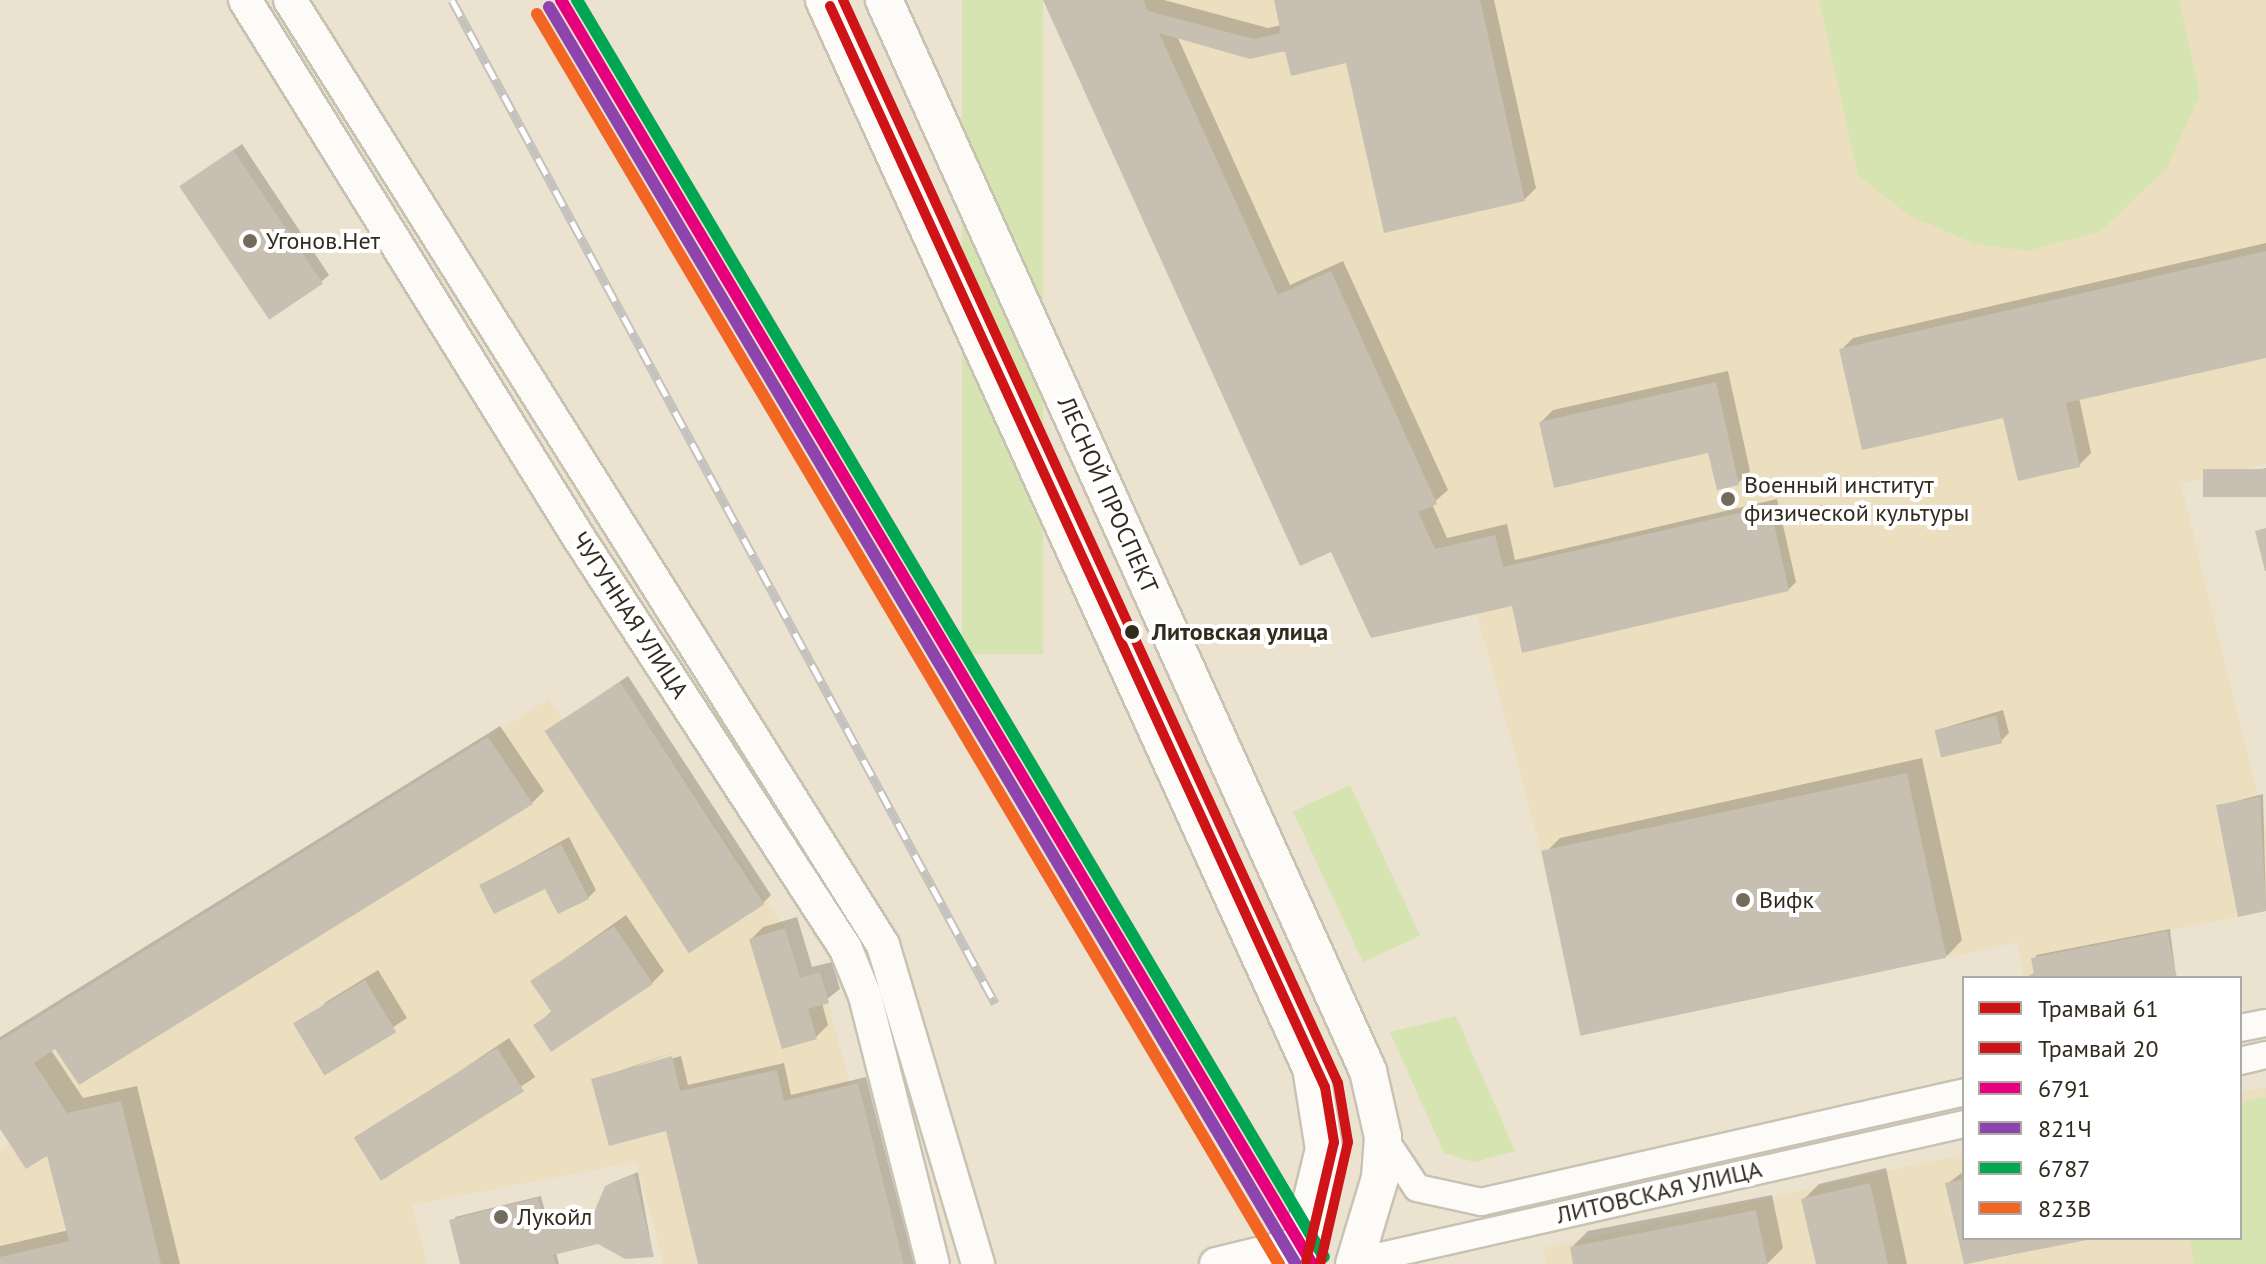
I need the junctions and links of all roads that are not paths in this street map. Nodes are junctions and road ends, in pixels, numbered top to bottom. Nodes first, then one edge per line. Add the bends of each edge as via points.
1 (245, 0) edge
2 (290, 0) edge
3 (824, 0) edge
4 (884, 0) edge
5 (997, 250) junction
6 (948, 273) junction
7 (2266, 1023) edge
8 (2242, 1028) edge
9 (2266, 1055) edge
10 (2242, 1061) edge
11 (1962, 1092) edge
12 (1962, 1124) edge
13 (1383, 1137) junction
14 (1299, 1253) edge
15 (1354, 1263) edge
16 (933, 1264) edge
17 (978, 1264) edge
18 (1216, 1264) edge

1 - 16 street, ЧУГУННАЯ УЛИЦА via 579,538 845,947 865,996
2 - 17 street, ЧУГУННАЯ УЛИЦА via 883,945
3 - 6 main road
4 - 5 main road, ЛЕСНОЙ ПРОСПЕКТ
5 - 6 main road
5 - 13 main road, ЛЕСНОЙ ПРОСПЕКТ via 1359,1047
6 - 14 main road via 1311,1068 1324,1149
7 - 8 street
9 - 10 street
11 - 13 street, ЛИТОВСКАЯ УЛИЦА via 1481,1202 1417,1188
12 - 15 street, ЛИТОВСКАЯ УЛИЦА
13 - 15 main road, ЛЕСНОЙ ПРОСПЕКТ via 1380,1178
14 - 18 street

